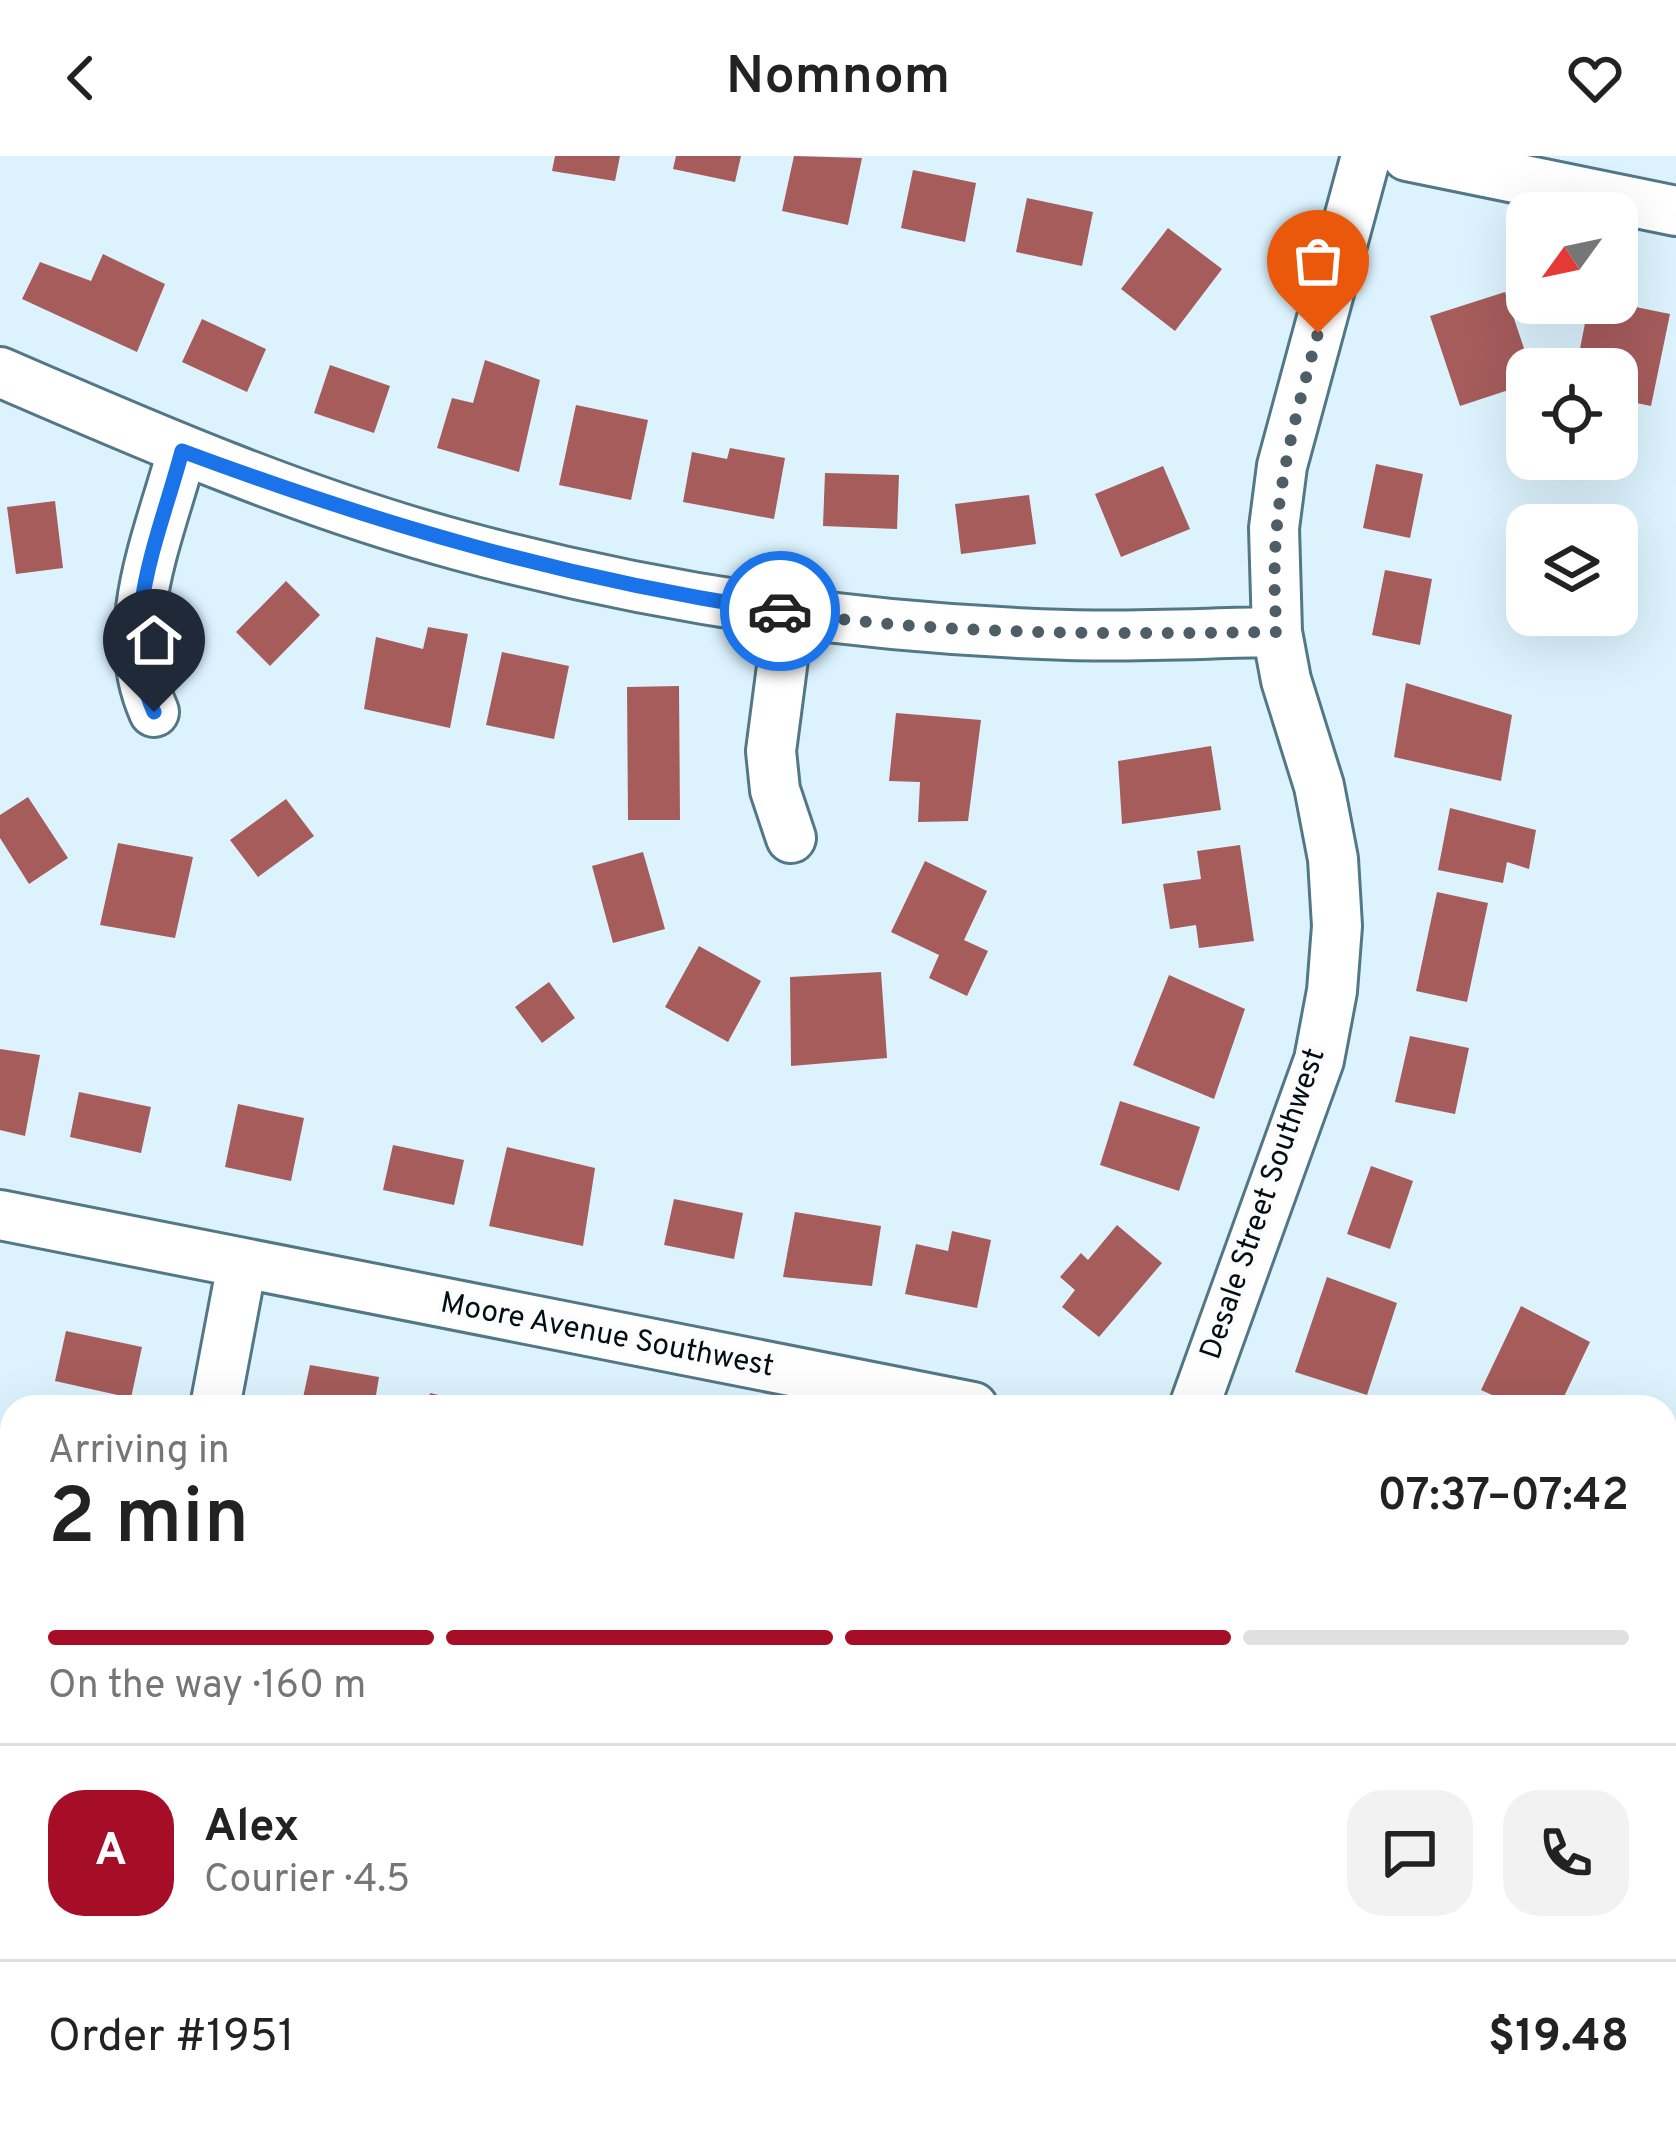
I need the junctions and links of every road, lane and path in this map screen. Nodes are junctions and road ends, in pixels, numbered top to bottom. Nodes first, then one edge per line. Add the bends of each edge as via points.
1 (1366, 156) edge
2 (1407, 156) edge
3 (1676, 212) edge
4 (0, 372) edge
5 (182, 451) junction
6 (789, 613) junction
7 (1277, 632) junction
8 (154, 712) dead end
9 (791, 838) dead end
10 (0, 1215) edge
11 (242, 1264) junction
12 (217, 1395) edge
13 (912, 1395) edge
14 (1198, 1395) edge

1 - 7 street, Desale Street Southwest via 1282,466 1274,528
2 - 3 street
4 - 5 street
5 - 6 street via 456,544
5 - 8 street via 138,617 137,655
6 - 7 street via 1071,635
6 - 9 street via 771,751
7 - 14 street, Desale Street Southwest via 1333,860 1332,991 1318,1060
10 - 11 street, Moore Avenue Southwest
11 - 12 street
11 - 13 street, Moore Avenue Southwest

